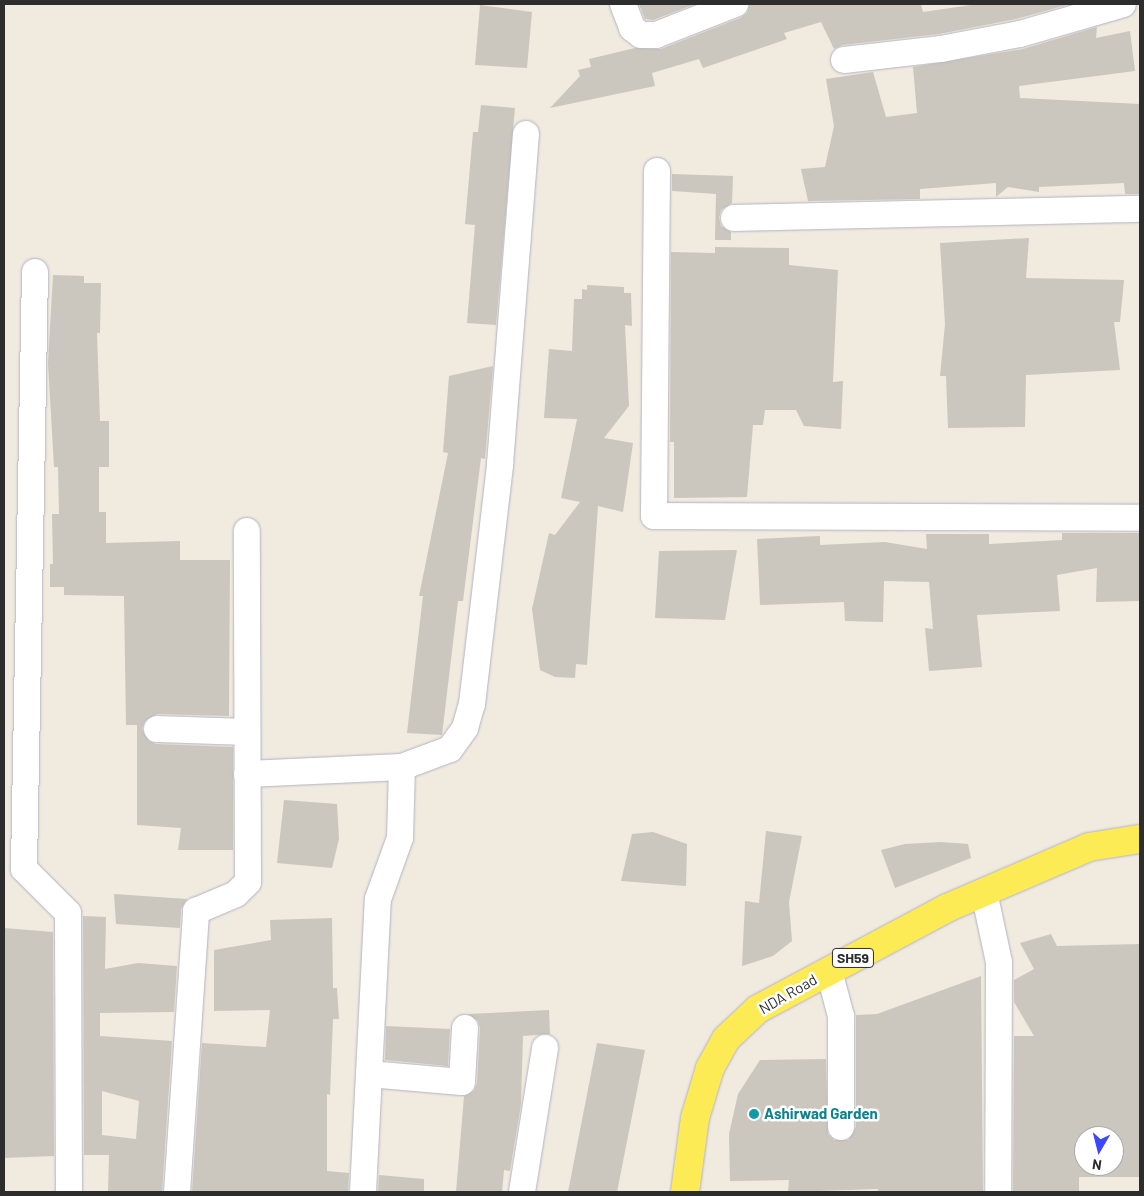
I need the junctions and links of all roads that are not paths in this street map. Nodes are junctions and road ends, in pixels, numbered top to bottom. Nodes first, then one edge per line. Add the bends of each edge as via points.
1 (623, 4) edge
2 (735, 4) edge
3 (1123, 4) edge
4 (844, 60) dead end
5 (526, 134) dead end
6 (656, 171) dead end
7 (1140, 209) edge
8 (734, 218) dead end
9 (35, 272) dead end
10 (1140, 518) edge
11 (247, 531) dead end
12 (157, 729) dead end
13 (247, 732) junction
14 (402, 767) junction
15 (247, 774) junction
16 (1140, 839) edge
17 (984, 892) junction
18 (829, 971) junction
19 (465, 1028) dead end
20 (545, 1048) dead end
21 (369, 1074) junction
22 (841, 1127) dead end
23 (69, 1192) edge
24 (177, 1192) edge
25 (363, 1192) edge
26 (522, 1192) edge
27 (685, 1192) edge
28 (998, 1192) edge

1 - 2 street via 632,28 641,35 656,35
3 - 4 street via 1020,34 941,49
5 - 14 street via 500,464 472,704 465,728 450,749
6 - 10 street via 654,516
7 - 8 street
9 - 23 street via 24,869 68,913
11 - 13 street
12 - 13 street
13 - 15 street
14 - 15 street
14 - 21 street via 400,838 378,899
15 - 24 street via 248,882 236,894 196,911
16 - 17 main road, NDA Road / SH59 via 1089,847
17 - 18 main road, NDA Road / SH59
17 - 28 street via 999,962
18 - 22 street via 841,1016
18 - 27 main road, NDA Road / SH59 via 758,1009 726,1039 710,1068 695,1118
19 - 21 street via 462,1082
20 - 26 street
21 - 25 street

